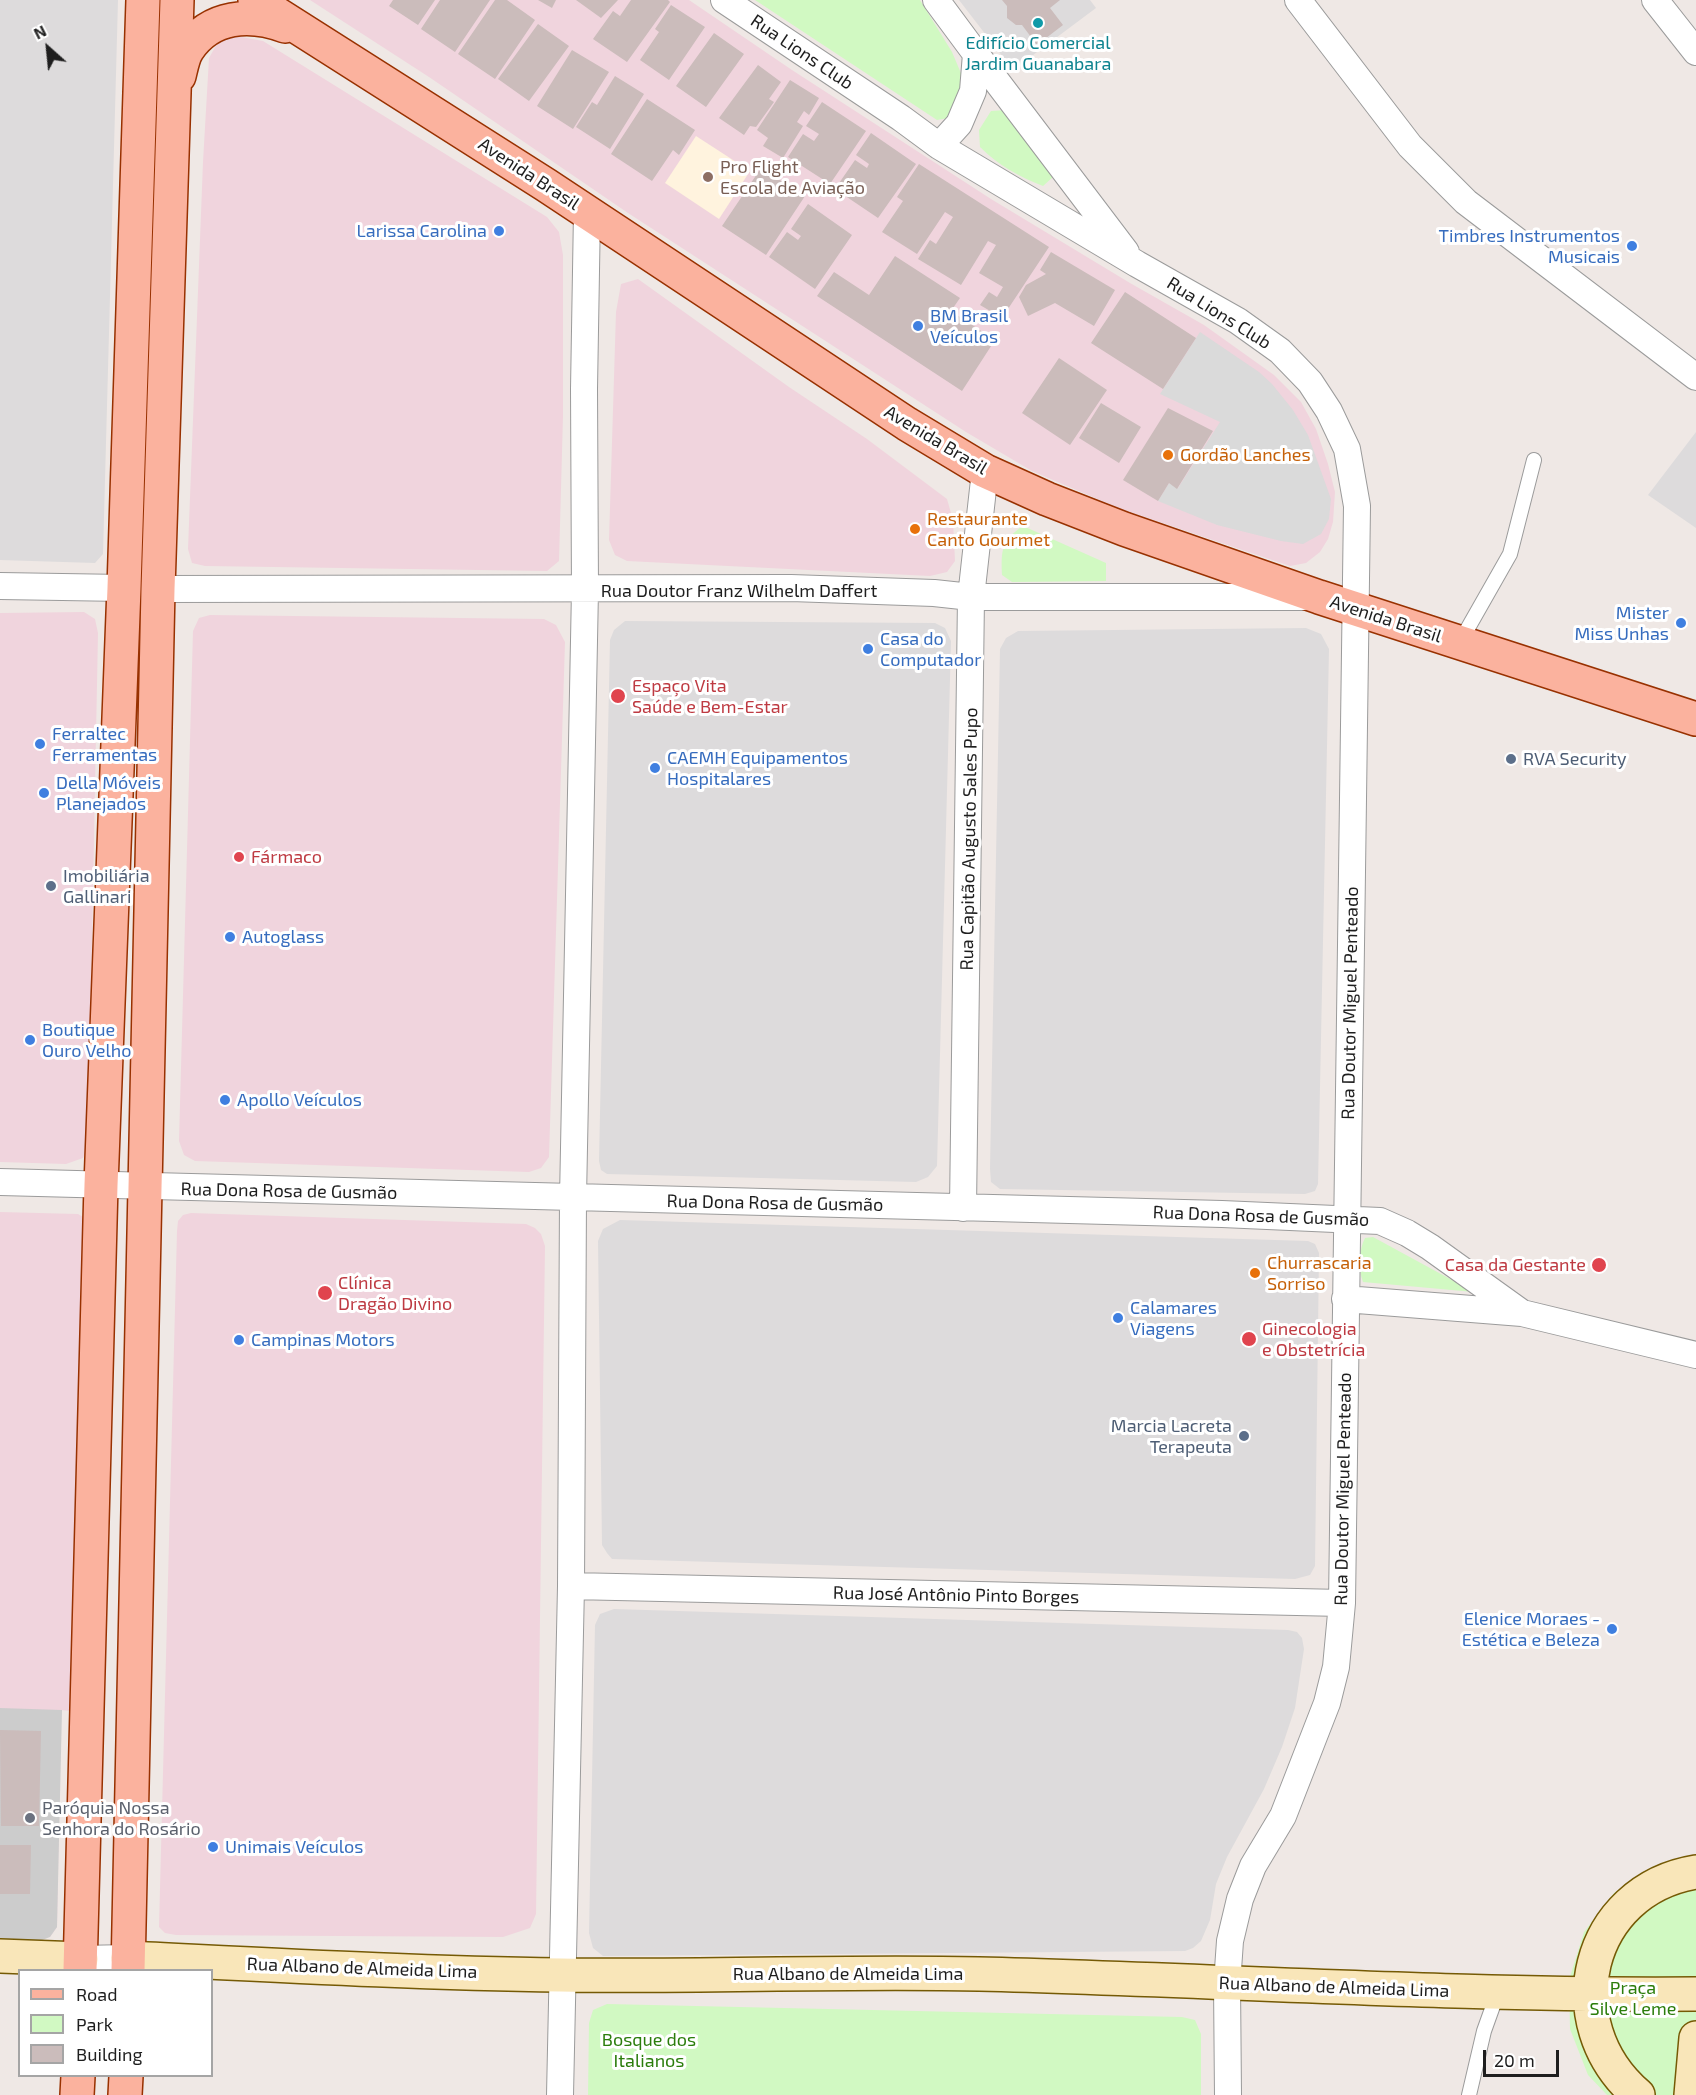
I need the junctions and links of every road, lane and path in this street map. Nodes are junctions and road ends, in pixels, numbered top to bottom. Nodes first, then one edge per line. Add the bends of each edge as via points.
1 (143, 0) edge
2 (177, 0) edge
3 (724, 0) edge
4 (936, 0) edge
5 (1299, 0) edge
6 (1655, 0) edge
7 (270, 4) edge
8 (311, 35) junction
9 (1696, 52) edge
10 (976, 54) junction
11 (174, 92) junction
12 (939, 146) junction
13 (587, 212) junction
14 (1133, 262) junction
15 (1696, 377) edge
16 (1534, 460) dead end
17 (985, 471) junction
18 (0, 586) edge
19 (124, 588) junction
20 (158, 590) junction
21 (585, 590) junction
22 (972, 597) junction
23 (1319, 597) junction
24 (1356, 609) junction
25 (1460, 642) junction
26 (1696, 718) edge
27 (0, 1182) edge
28 (101, 1185) junction
29 (145, 1186) junction
30 (573, 1198) junction
31 (963, 1208) junction
32 (1346, 1219) junction
33 (1346, 1299) junction
34 (1522, 1313) junction
35 (1696, 1355) edge
36 (571, 1586) junction
37 (1342, 1603) junction
38 (1696, 1872) edge
39 (0, 1956) edge
40 (128, 1964) edge
41 (80, 1965) edge
42 (562, 1975) junction
43 (1227, 1984) junction
44 (1498, 1992) junction
45 (1696, 1994) edge
46 (1589, 1995) junction
47 (1696, 2038) edge
48 (78, 2077) edge
49 (126, 2077) edge
50 (77, 2095) edge
51 (125, 2095) edge
52 (560, 2095) edge
53 (1228, 2095) edge
54 (1468, 2095) edge
55 (1638, 2095) edge
56 (1691, 2095) edge

1 - 19 main road
2 - 11 main road
3 - 12 street, Rua Lions Club
4 - 10 street, Rua Lions Club
5 - 15 street via 1410,146 1466,202
6 - 9 street
7 - 8 main road, Avenida Brasil
8 - 11 main road via 265,19 243,18 207,29 187,50
8 - 13 main road, Avenida Brasil
10 - 12 street via 973,91 959,124
10 - 14 street, Rua Lions Club
11 - 20 main road
12 - 14 street, Rua Lions Club
13 - 17 main road, Avenida Brasil via 907,424
13 - 21 street
14 - 24 street, Rua Lions Club via 1238,321 1280,351 1310,382 1329,411 1347,448 1357,506
16 - 25 lane via 1509,554
17 - 22 street, Rua Capitão Augusto Sales Pupo
17 - 23 main road, Avenida Brasil via 1124,529
18 - 19 street
19 - 28 main road
20 - 21 street, Rua Doutor Franz Wilhelm Daffert
20 - 29 main road
21 - 22 street, Rua Doutor Franz Wilhelm Daffert via 791,588
21 - 30 street
22 - 23 street, Rua Doutor Franz Wilhelm Daffert
22 - 31 street, Rua Capitão Augusto Sales Pupo
23 - 24 main road, Avenida Brasil
24 - 25 main road, Avenida Brasil
24 - 32 street, Rua Doutor Miguel Penteado
25 - 26 main road, Avenida Brasil
27 - 28 street, Rua Dona Rosa de Gusmão
28 - 29 street, Rua Dona Rosa de Gusmão
28 - 41 main road
29 - 30 street, Rua Dona Rosa de Gusmão
29 - 40 main road
30 - 31 street, Rua Dona Rosa de Gusmão
30 - 36 street
31 - 32 street, Rua Dona Rosa de Gusmão
32 - 33 street, Rua Doutor Miguel Penteado
32 - 34 street, Rua Dona Rosa de Gusmão via 1380,1221 1407,1233
33 - 34 street, Rua Dona Rosa de Gusmão
33 - 37 street, Rua Doutor Miguel Penteado
34 - 35 street, Rua Dona Rosa de Gusmão
36 - 37 street, Rua José Antônio Pinto Borges
36 - 42 street
37 - 43 street, Rua Doutor Miguel Penteado via 1336,1667 1327,1703 1283,1816 1253,1866 1240,1899 1230,1941
38 - 46 street via 1650,1888 1625,1908 1602,1943
39 - 41 street, Rua Albano de Almeida Lima
40 - 41 street, Rua Albano de Almeida Lima
40 - 42 street, Rua Albano de Almeida Lima
42 - 43 street, Rua Albano de Almeida Lima via 977,1974
42 - 52 street
43 - 44 street, Rua Albano de Almeida Lima
43 - 53 street, Rua Doutor Miguel Penteado
44 - 46 street, Rua Albano de Almeida Lima
44 - 54 lane
45 - 46 street, Rua Albano de Almeida Lima
46 - 55 street via 1598,2043 1610,2065
47 - 56 street
48 - 50 main road
49 - 51 main road

